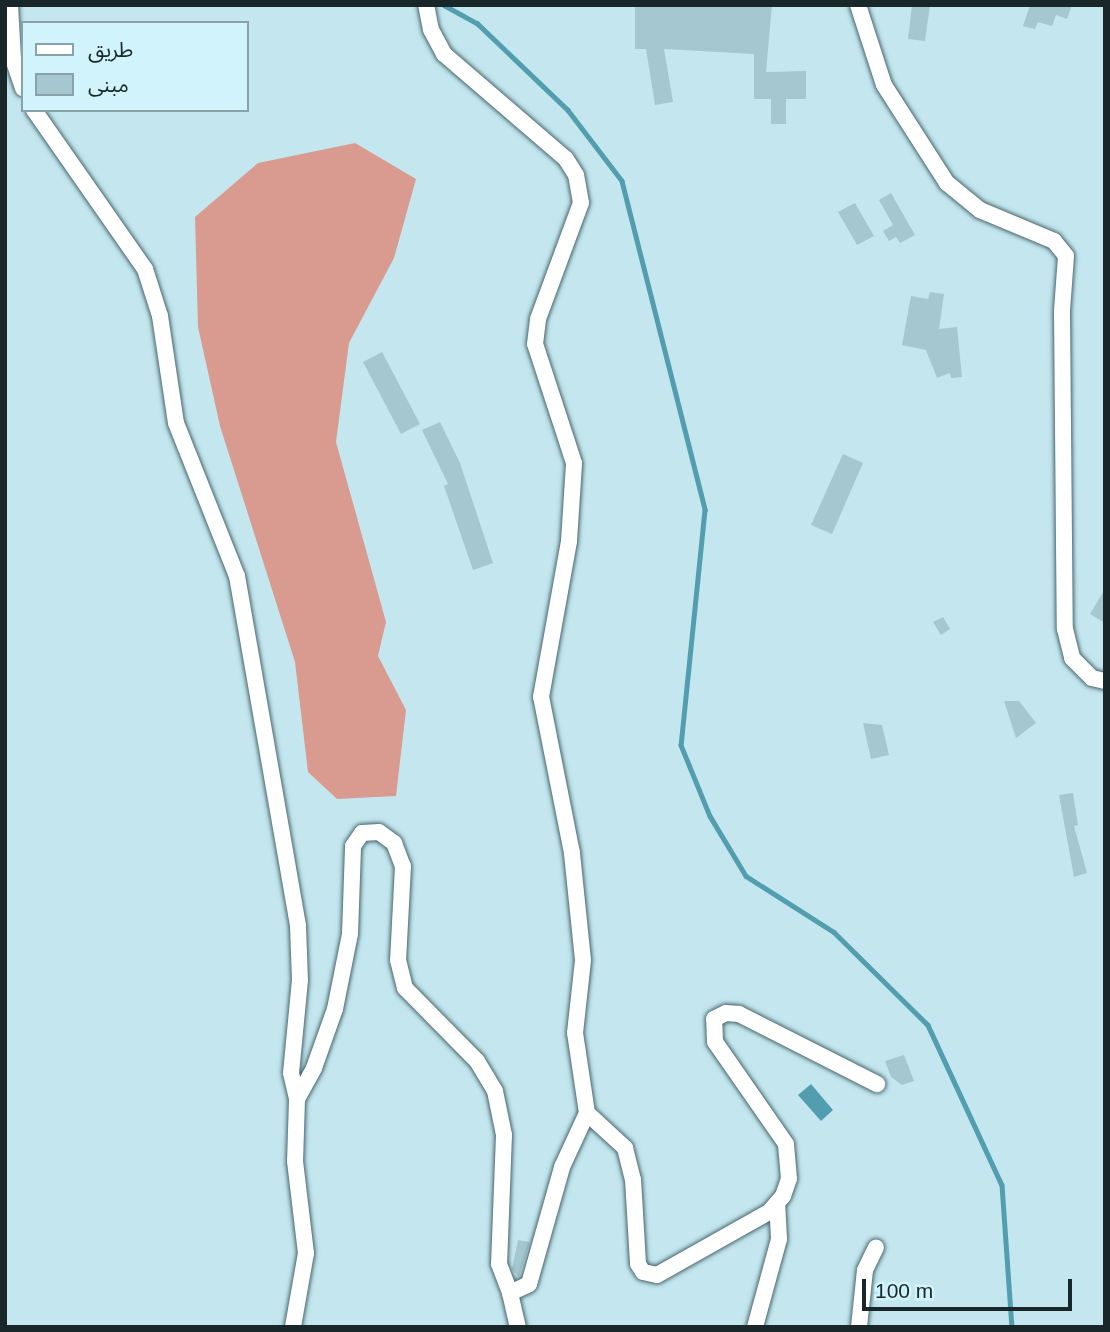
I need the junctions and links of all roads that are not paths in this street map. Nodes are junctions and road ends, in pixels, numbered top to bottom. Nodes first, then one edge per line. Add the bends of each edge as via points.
1 (10, 5) edge
2 (426, 5) edge
3 (858, 5) edge
4 (21, 82) edge
5 (35, 112) edge
6 (1105, 681) edge
7 (877, 1084) dead end
8 (297, 1099) junction
9 (587, 1113) junction
10 (777, 1205) junction
11 (876, 1247) dead end
12 (510, 1293) junction
13 (293, 1327) edge
14 (518, 1327) edge
15 (755, 1327) edge
16 (859, 1327) edge

1 - 4 street via 13,59
2 - 9 street via 428,23 444,54 472,83 551,144 566,159 579,186 577,221 538,318 535,344 574,463 569,541 541,697 577,895 583,960 575,1033
3 - 6 street via 884,85 947,183 980,210 1048,238 1066,256 1062,311 1065,629 1072,658 1092,678
5 - 8 street via 145,269 160,316 176,423 237,576 298,926 300,980 291,1057
7 - 10 street via 739,1014 726,1013 714,1019 715,1042 772,1120 789,1153 789,1179
8 - 12 street via 314,1068 340,984 351,924 353,846 362,834 379,832 394,843 403,866 398,961 405,988 477,1061 501,1112 499,1264
8 - 13 street via 295,1161 306,1253
9 - 10 street via 625,1148 633,1179 636,1253 643,1272 664,1273
9 - 12 street via 562,1167 529,1284
10 - 15 street via 779,1239
11 - 16 street via 865,1270
12 - 14 street

